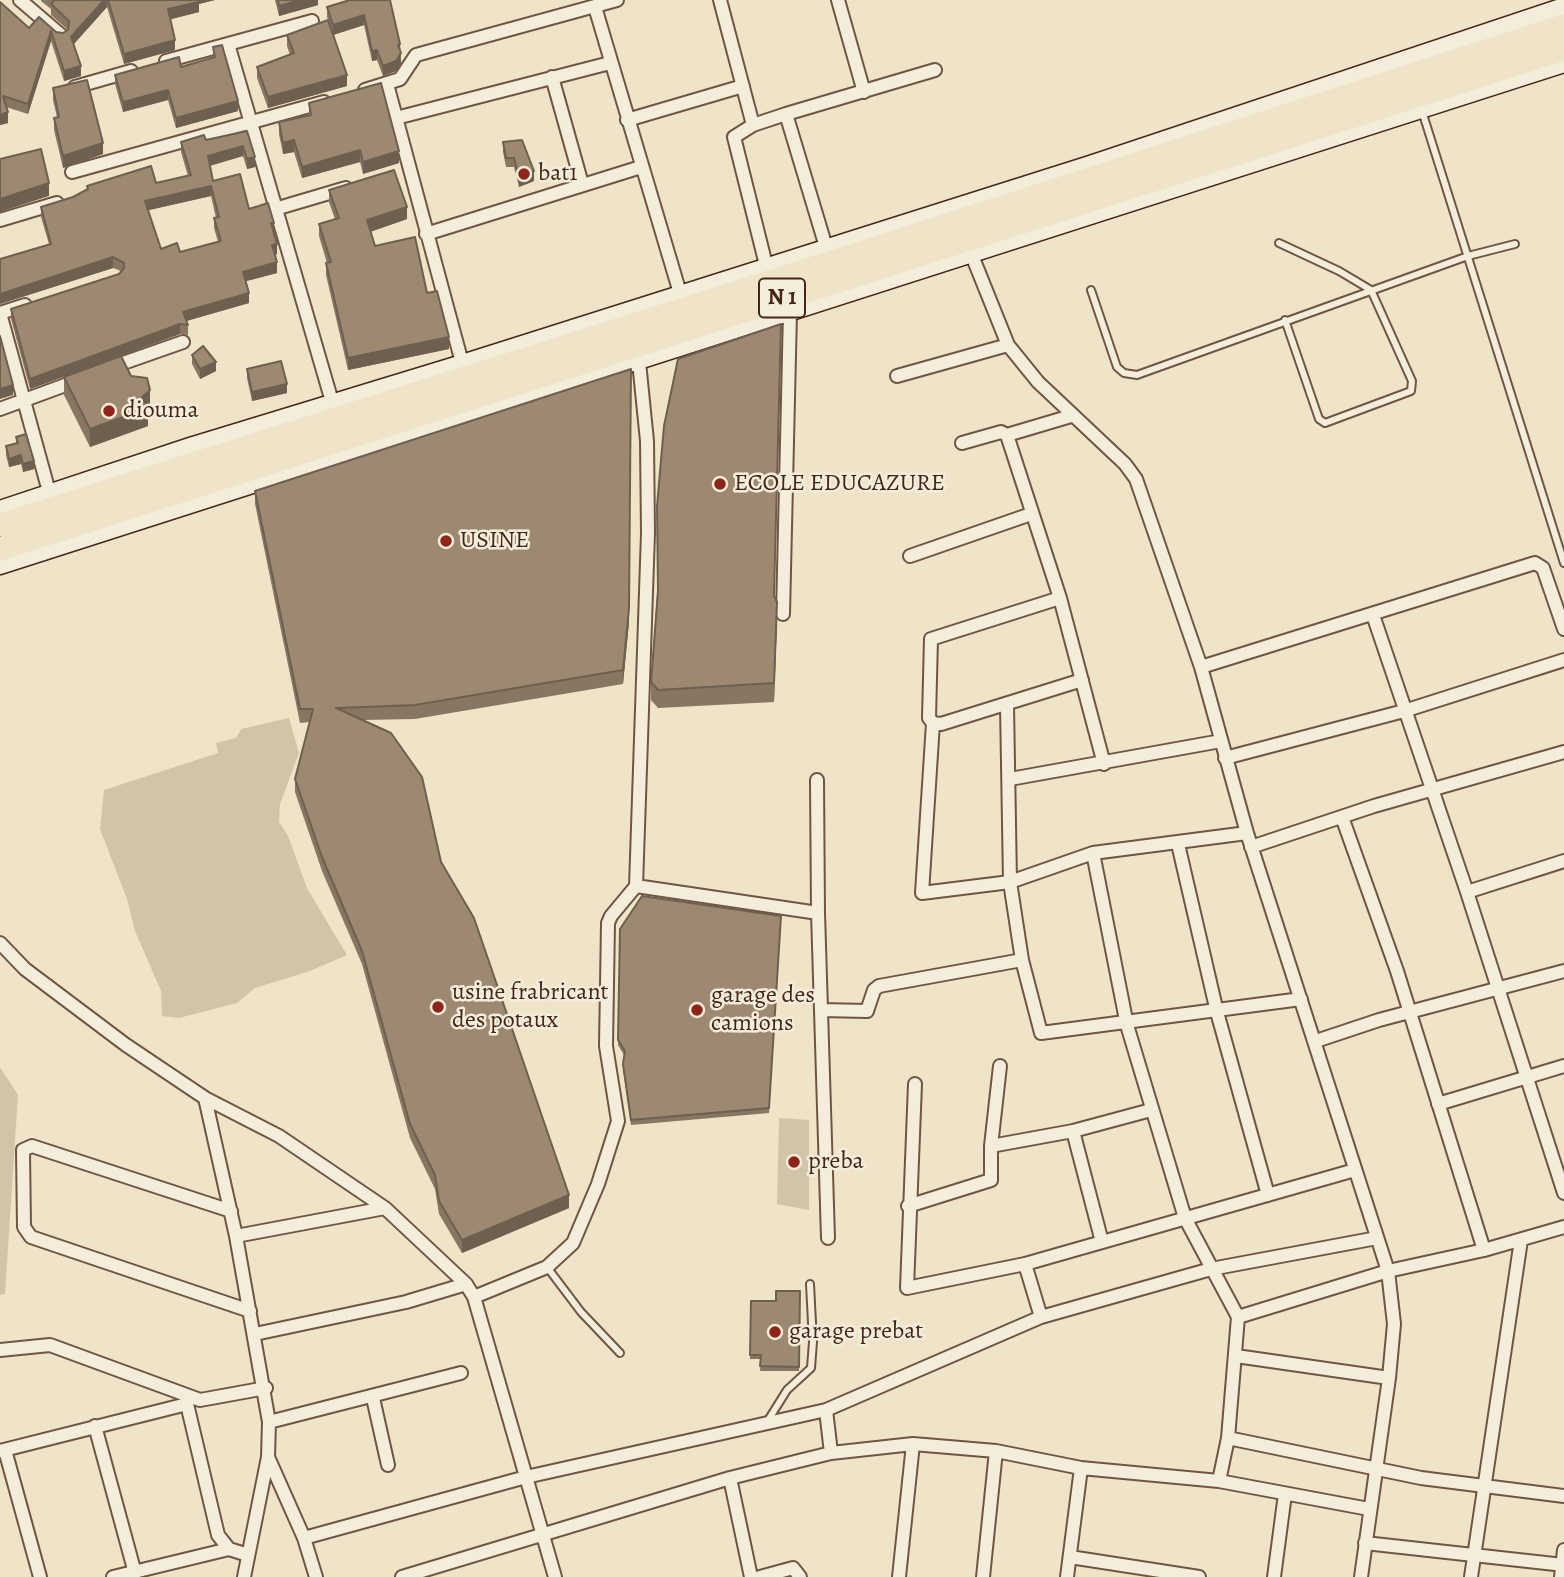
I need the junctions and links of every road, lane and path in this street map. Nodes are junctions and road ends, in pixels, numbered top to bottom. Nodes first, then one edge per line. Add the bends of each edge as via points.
1 (20, 0) edge
2 (617, 0) edge
3 (720, 0) edge
4 (838, 0) edge
5 (595, 7) junction
6 (1564, 8) edge
7 (312, 21) dead end
8 (1564, 26) edge
9 (61, 35) edge
10 (228, 44) junction
11 (1564, 49) edge
12 (610, 63) junction
13 (1564, 64) edge
14 (935, 69) dead end
15 (552, 76) junction
16 (387, 84) junction
17 (743, 86) junction
18 (56, 92) edge
19 (864, 92) junction
20 (1422, 109) junction
21 (786, 114) junction
22 (396, 118) junction
23 (627, 120) junction
24 (251, 124) junction
25 (753, 125) junction
26 (641, 167) junction
27 (72, 172) dead end
28 (582, 184) junction
29 (354, 186) edge
30 (70, 199) edge
31 (275, 209) junction
32 (0, 220) edge
33 (426, 234) junction
34 (1279, 243) dead end
35 (1515, 244) dead end
36 (826, 247) junction
37 (971, 253) junction
38 (1468, 256) junction
39 (766, 265) junction
40 (1091, 290) dead end
41 (1371, 290) junction
42 (680, 293) junction
43 (37, 302) edge
44 (790, 312) junction
45 (1285, 320) junction
46 (183, 342) dead end
47 (1008, 345) junction
48 (638, 353) junction
49 (464, 371) junction
50 (897, 376) dead end
51 (22, 401) junction
52 (333, 405) junction
53 (0, 408) edge
54 (1070, 416) junction
55 (1007, 435) junction
56 (962, 443) dead end
57 (51, 501) junction
58 (0, 510) edge
59 (1031, 514) junction
60 (0, 525) edge
61 (89, 528) junction
62 (0, 549) edge
63 (910, 556) dead end
64 (1564, 563) edge
65 (0, 565) edge
66 (1060, 598) junction
67 (783, 614) dead end
68 (1373, 615) junction
69 (1564, 629) edge
70 (1564, 660) edge
71 (1201, 667) junction
72 (1082, 680) junction
73 (1007, 705) junction
74 (1404, 711) junction
75 (933, 723) junction
76 (1220, 741) junction
77 (1564, 752) edge
78 (1226, 758) junction
79 (1104, 764) junction
80 (1010, 779) junction
81 (817, 780) dead end
82 (1431, 792) junction
83 (1342, 817) junction
84 (1247, 833) junction
85 (1178, 844) junction
86 (1251, 847) junction
87 (1093, 853) junction
88 (1564, 861) edge
89 (1010, 882) junction
90 (636, 887) junction
91 (1467, 892) junction
92 (818, 913) junction
93 (0, 943) edge
94 (1022, 960) junction
95 (1564, 971) edge
96 (1497, 989) junction
97 (1301, 999) junction
98 (821, 1010) junction
99 (1217, 1012) junction
100 (1410, 1014) junction
101 (1127, 1025) junction
102 (1316, 1041) junction
103 (1000, 1066) dead end
104 (1564, 1066) edge
105 (1525, 1078) junction
106 (915, 1084) dead end
107 (205, 1098) junction
108 (1438, 1104) junction
109 (1151, 1110) junction
110 (1073, 1131) junction
111 (991, 1146) junction
112 (1355, 1170) junction
113 (1564, 1194) edge
114 (1268, 1195) junction
115 (908, 1206) junction
116 (384, 1208) junction
117 (231, 1211) junction
118 (1185, 1218) junction
119 (1564, 1227) edge
120 (236, 1236) junction
121 (828, 1238) dead end
122 (1377, 1238) junction
123 (1521, 1240) junction
124 (1102, 1242) junction
125 (1484, 1250) junction
126 (1025, 1264) junction
127 (547, 1267) junction
128 (1211, 1269) junction
129 (1388, 1270) junction
130 (466, 1284) junction
131 (810, 1284) dead end
132 (474, 1297) junction
133 (250, 1311) junction
134 (1041, 1317) junction
135 (1237, 1317) junction
136 (255, 1334) junction
137 (0, 1350) edge
138 (620, 1353) dead end
139 (1236, 1356) junction
140 (461, 1373) dead end
141 (1389, 1378) junction
142 (266, 1388) junction
143 (373, 1398) junction
144 (193, 1402) junction
145 (826, 1410) junction
146 (269, 1422) junction
147 (767, 1422) junction
148 (95, 1426) junction
149 (1228, 1438) junction
150 (913, 1444) junction
151 (3, 1450) edge
152 (996, 1451) junction
153 (831, 1453) junction
154 (268, 1457) junction
155 (388, 1465) dead end
156 (1081, 1468) junction
157 (1375, 1469) junction
158 (526, 1476) junction
159 (730, 1478) junction
160 (1219, 1481) junction
161 (1483, 1486) junction
162 (1285, 1494) junction
163 (1564, 1496) edge
164 (1369, 1509) junction
165 (544, 1535) junction
166 (304, 1538) junction
167 (1365, 1543) junction
168 (229, 1549) junction
169 (1564, 1550) edge
170 (248, 1555) junction
171 (1474, 1555) junction
172 (1070, 1557) junction
173 (1108, 1563) junction
174 (1562, 1569) edge
175 (135, 1573) junction
176 (1190, 1576) edge
177 (40, 1577) edge
178 (113, 1577) edge
179 (244, 1577) edge
180 (316, 1577) edge
181 (402, 1577) edge
182 (555, 1577) edge
183 (751, 1577) edge
184 (760, 1577) edge
185 (800, 1577) edge
186 (899, 1577) edge
187 (983, 1577) edge
188 (1067, 1577) edge
189 (1106, 1577) edge
190 (1273, 1577) edge
191 (1361, 1577) edge
192 (1471, 1577) edge

1 - 9 street
2 - 5 street
3 - 17 street
4 - 19 street
5 - 12 street
5 - 16 street via 416,55 402,78
6 - 36 street
7 - 10 street
8 - 49 highway, N 1
10 - 18 street
10 - 24 street
11 - 48 highway, N 1
12 - 15 street
12 - 23 street
13 - 20 street
14 - 19 street
15 - 22 street
15 - 28 street
16 - 22 street
16 - 24 street
17 - 23 street
17 - 25 street
19 - 21 street
20 - 37 street
20 - 38 lane
21 - 25 street
21 - 36 street
22 - 33 street via 404,171
23 - 26 street
24 - 27 street
24 - 31 street
25 - 39 street via 736,134 733,141
26 - 28 street
26 - 42 street
28 - 33 street
29 - 31 street
30 - 32 street
31 - 52 street
33 - 49 street
34 - 41 lane
35 - 38 lane
36 - 39 street
37 - 44 street
37 - 47 street
38 - 41 lane
38 - 64 lane
39 - 42 street
40 - 45 lane via 1117,367 1124,373 1137,375
41 - 45 lane
41 - 45 lane via 1412,388 1329,424 1320,419
42 - 49 street
43 - 51 street via 0,313
44 - 48 street
44 - 67 street
46 - 51 street
47 - 50 street
47 - 54 street
48 - 61 highway, N 1
48 - 90 street via 647,442 648,533
49 - 52 street
49 - 57 highway, N 1
51 - 53 street
51 - 57 street
52 - 57 street
54 - 55 street
54 - 71 street via 1136,479
55 - 56 street via 1001,432
55 - 59 street
57 - 58 street
57 - 60 highway, N 1
59 - 63 street
59 - 66 street
61 - 62 highway, N 1
61 - 65 street
66 - 72 street
66 - 75 street via 932,639 929,718
68 - 69 street via 1535,562 1543,568
68 - 71 street
68 - 74 street
70 - 74 street
71 - 76 street
72 - 73 street
72 - 79 street
73 - 75 street
73 - 80 street
74 - 78 street
74 - 82 street
75 - 89 street via 922,893
76 - 78 street
76 - 79 street
77 - 82 street
78 - 84 street
79 - 80 street
80 - 89 street
81 - 92 street
82 - 83 street
82 - 91 street
83 - 86 street
83 - 100 street
84 - 85 street
84 - 86 street
85 - 87 street
85 - 99 street
86 - 97 street
87 - 89 street
87 - 101 street
88 - 91 street
89 - 94 street
90 - 92 street
90 - 127 street via 608,923 606,1046 618,1121 573,1243
91 - 96 street
92 - 98 street
93 - 107 street via 25,969
94 - 98 street via 879,986 867,1011
94 - 101 street via 1041,1033
95 - 96 street
96 - 100 street
96 - 105 street
97 - 99 street
97 - 102 street
98 - 121 street
99 - 101 street
99 - 114 street
100 - 102 street
100 - 108 street
101 - 109 street
102 - 112 street
103 - 111 street
104 - 105 street
105 - 108 street
105 - 113 street
106 - 115 street
107 - 116 street via 279,1136
107 - 117 street
108 - 125 street
109 - 110 street
109 - 118 street
110 - 111 street
110 - 124 street
111 - 115 street via 991,1180
112 - 114 street
112 - 122 street
114 - 118 street
115 - 126 street via 907,1289
116 - 120 street
116 - 130 street
117 - 120 street
117 - 133 street via 32,1146 23,1150 24,1227 31,1237
118 - 124 street
118 - 128 street
119 - 123 street
120 - 133 street
122 - 128 street
122 - 129 street
123 - 125 street
123 - 161 street
124 - 126 street
125 - 129 street
126 - 134 street
127 - 132 street
127 - 138 lane
128 - 134 street
128 - 135 street
129 - 135 street
129 - 141 street via 1394,1324
130 - 132 street
130 - 136 street via 406,1302
131 - 147 lane via 811,1368 787,1390
132 - 158 street
133 - 136 street
134 - 145 street
135 - 139 street
136 - 142 street
137 - 144 street via 50,1345
139 - 141 street
139 - 149 street
140 - 143 street
141 - 157 street
142 - 144 street
142 - 146 street
143 - 146 street
143 - 155 street
144 - 148 street
144 - 168 street via 218,1535
145 - 147 street
145 - 153 street
146 - 154 street
147 - 158 street
148 - 151 street
148 - 175 street
149 - 157 street
149 - 160 street
150 - 152 street
150 - 153 street
150 - 186 street
151 - 177 street
152 - 156 street
152 - 187 street
153 - 159 street
154 - 166 street
154 - 170 street
156 - 160 street
156 - 172 street
157 - 161 street
157 - 164 street
158 - 165 street
158 - 166 street
159 - 165 street
159 - 183 street
160 - 162 street
161 - 163 street
161 - 171 street
162 - 164 street
162 - 190 street
164 - 167 street
165 - 181 street
165 - 182 street
166 - 180 street
167 - 171 street
167 - 191 street
168 - 170 street
168 - 175 street
169 - 174 street
170 - 179 street
171 - 174 street
171 - 192 street
172 - 173 street
172 - 188 street
173 - 176 street
173 - 189 street
175 - 178 street
184 - 185 street via 793,1568

